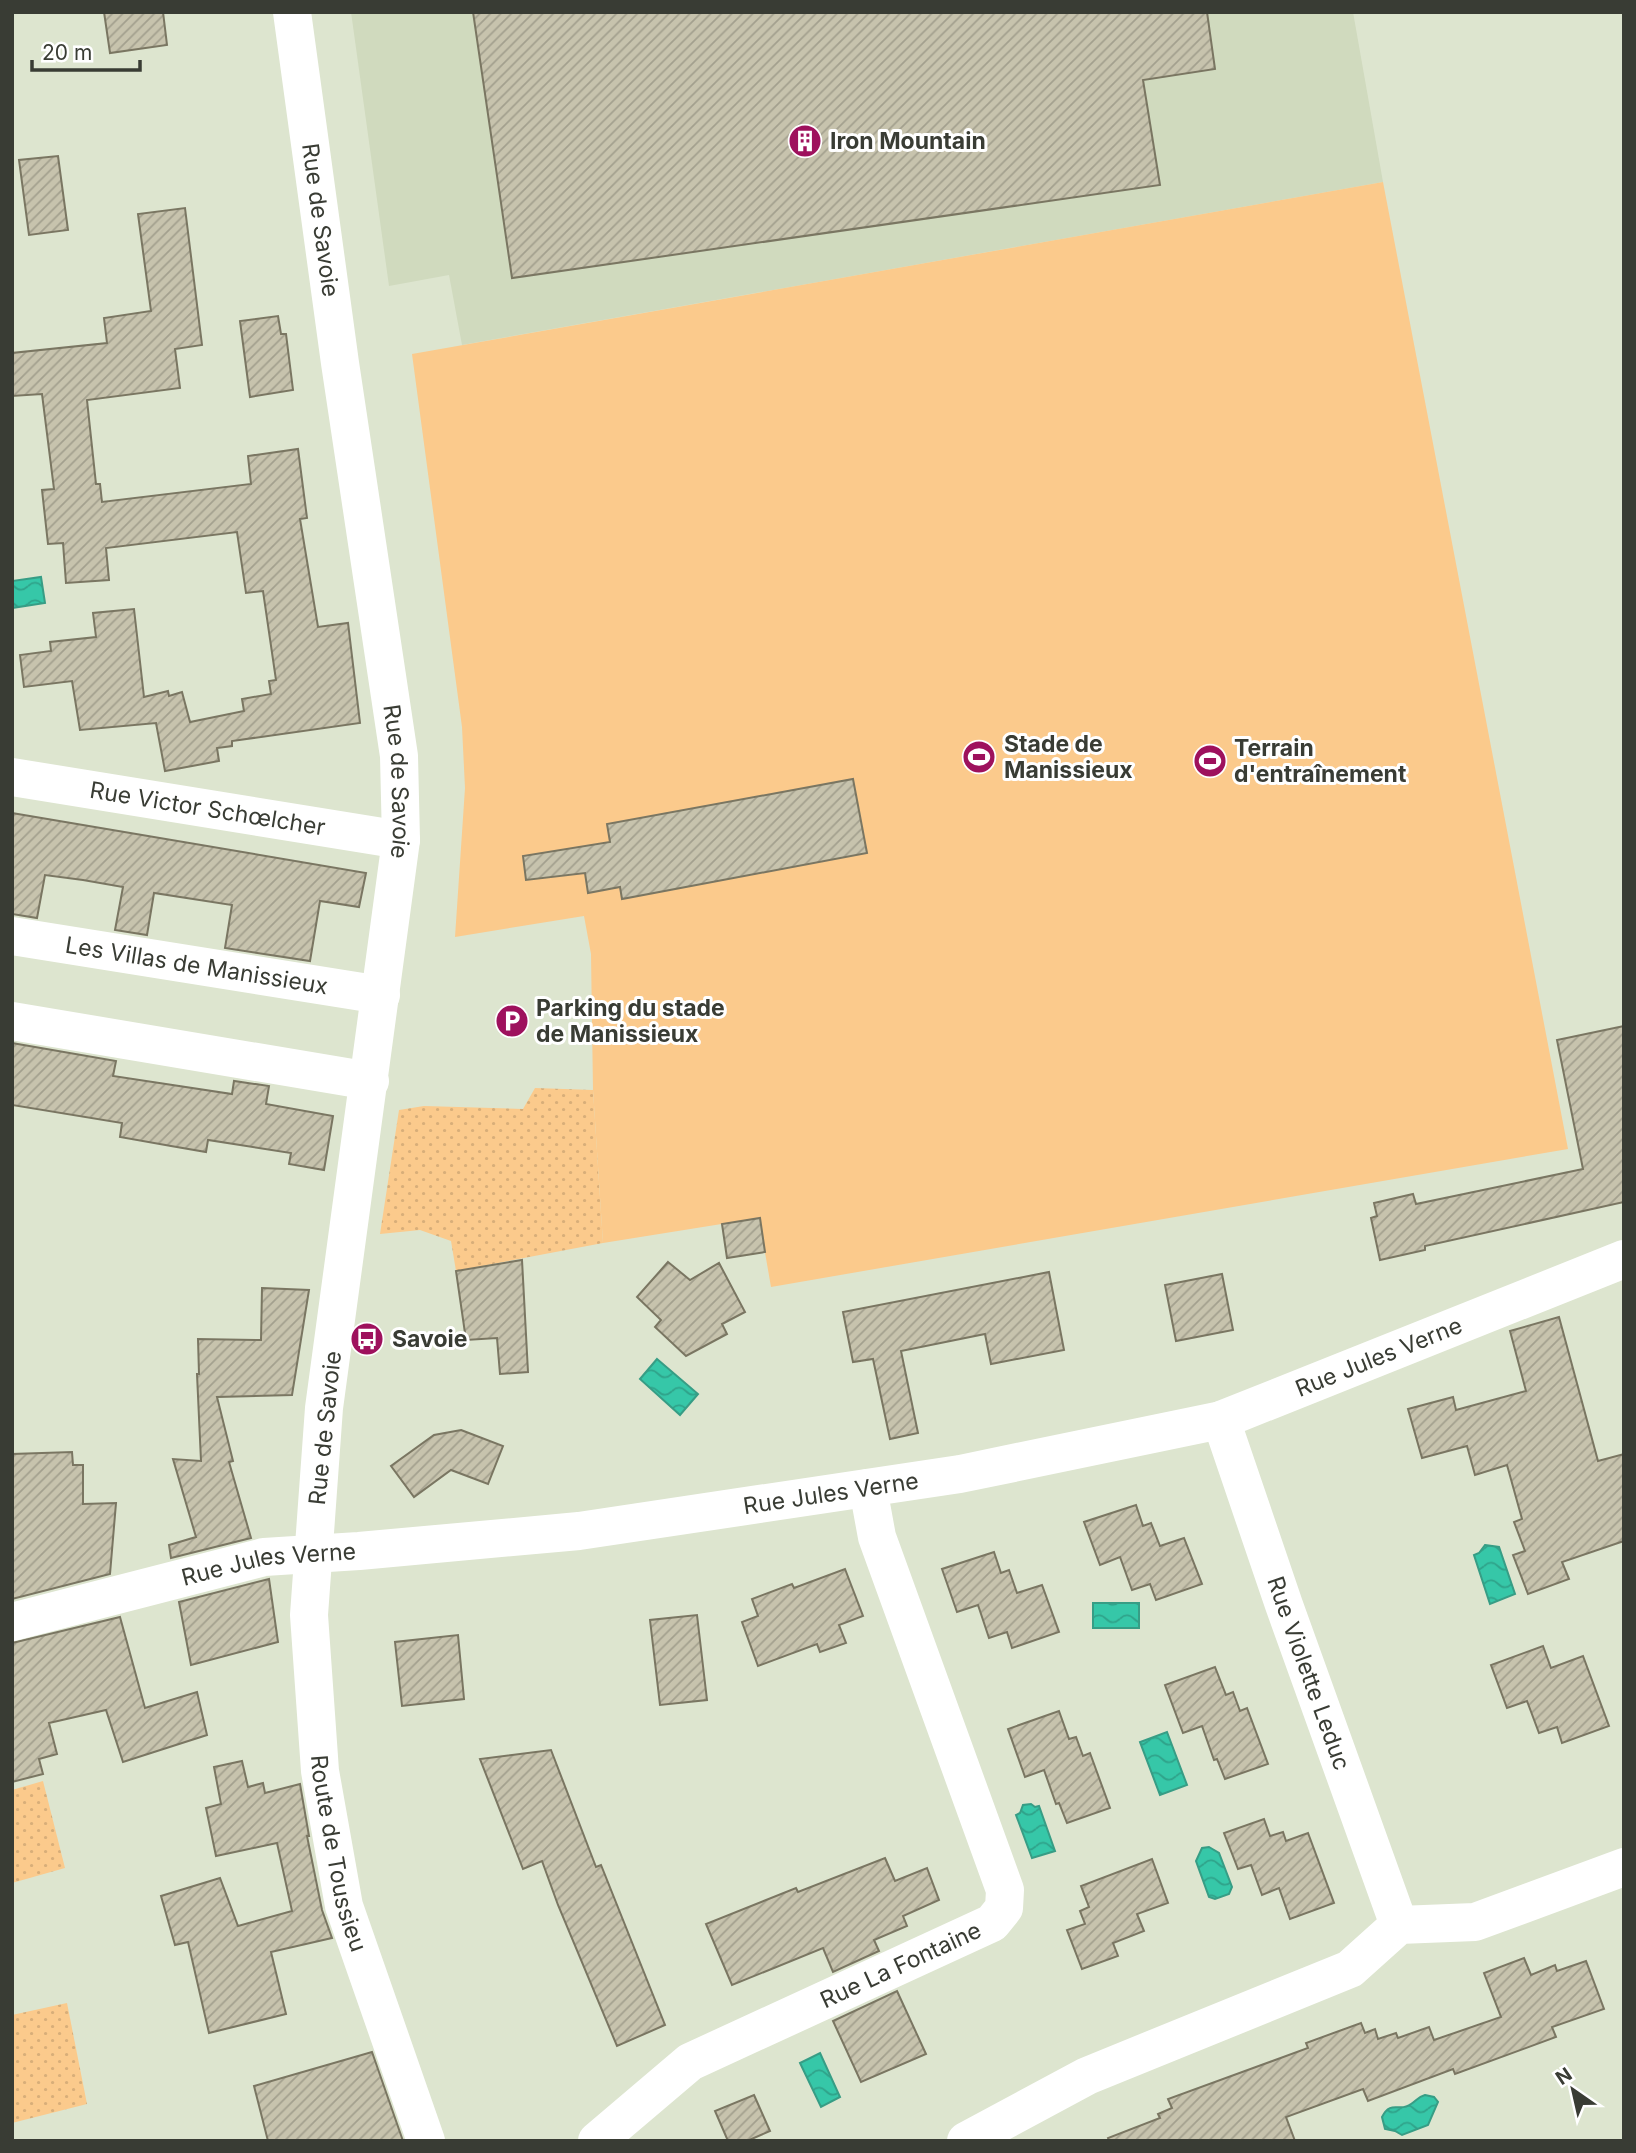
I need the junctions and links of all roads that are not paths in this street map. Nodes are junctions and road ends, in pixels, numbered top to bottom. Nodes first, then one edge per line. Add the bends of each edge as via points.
1 (292, 12) edge
2 (12, 777) edge
3 (401, 840) junction
4 (12, 936) edge
5 (381, 995) junction
6 (12, 1021) edge
7 (370, 1081) junction
8 (1624, 1259) edge
9 (1221, 1420) junction
10 (868, 1488) junction
11 (313, 1554) junction
12 (12, 1622) edge
13 (1624, 1867) edge
14 (1399, 1925) junction
15 (426, 2141) edge
16 (597, 2141) edge
17 (967, 2141) edge

1 - 3 street, Rue de Savoie via 399,757
2 - 3 street, Rue Victor Schœlcher
3 - 5 street, Rue de Savoie
4 - 5 street, Les Villas de Manissieux
5 - 7 street, Rue de Savoie
6 - 7 street
7 - 11 street, Rue de Savoie via 324,1408
8 - 9 street, Rue Jules Verne
9 - 10 street, Rue Jules Verne via 960,1474
9 - 14 street, Rue Violette Leduc
10 - 11 street, Rue Jules Verne via 579,1531
10 - 16 street, Rue La Fontaine via 877,1537 1005,1889 1004,1908 992,1923 690,2062
11 - 12 street, Rue Jules Verne via 264,1557
11 - 15 street, Route de Toussieu via 309,1615 320,1771 344,1906
13 - 14 street via 1475,1922
14 - 17 street via 1350,1969 1087,2076

